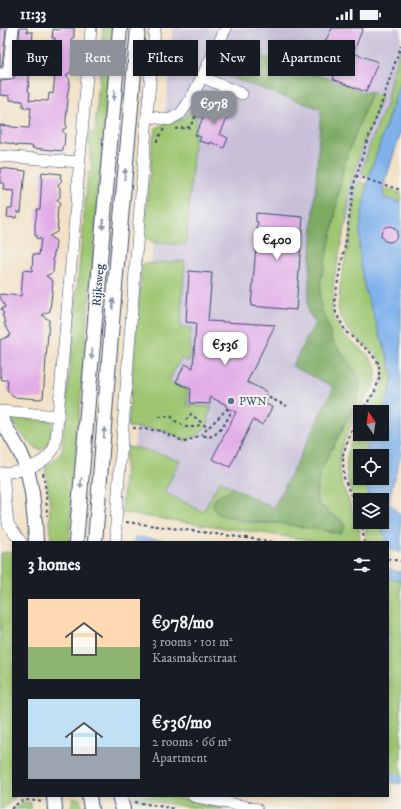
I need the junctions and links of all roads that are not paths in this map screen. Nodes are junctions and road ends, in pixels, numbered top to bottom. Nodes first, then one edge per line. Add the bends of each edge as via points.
1 (13, 28) edge
2 (91, 28) edge
3 (120, 28) edge
4 (138, 28) edge
5 (155, 28) edge
6 (226, 28) edge
7 (0, 74) edge
8 (202, 77) junction
9 (242, 94) dead end
10 (147, 116) junction
11 (0, 156) edge
12 (80, 162) junction
13 (0, 411) edge
14 (0, 416) edge
15 (58, 416) junction
16 (27, 468) junction
17 (2, 473) edge
18 (20, 541) edge
19 (36, 541) edge
20 (76, 541) edge
21 (95, 541) edge
22 (116, 541) edge
23 (54, 797) edge
24 (89, 797) edge
25 (111, 797) edge
26 (119, 797) edge
27 (198, 797) edge
28 (55, 809) edge
29 (91, 809) edge
30 (113, 809) edge
31 (122, 809) edge
32 (257, 809) edge

1 - 7 street via 8,74
2 - 12 street
3 -> 20 main road, Rijksweg
21 -> 4 main road, Rijksweg
5 - 10 street
6 - 8 street
8 - 9 street
8 - 10 street via 181,113 169,120
10 - 22 street
11 - 12 street
12 - 15 street
13 - 15 street
14 - 16 main road
15 - 16 street via 54,449 45,459
16 - 17 street
16 - 19 main road
17 - 18 street via 8,524
23 - 28 main road
24 - 29 main road
25 - 30 main road
26 - 31 main road
27 - 32 street

